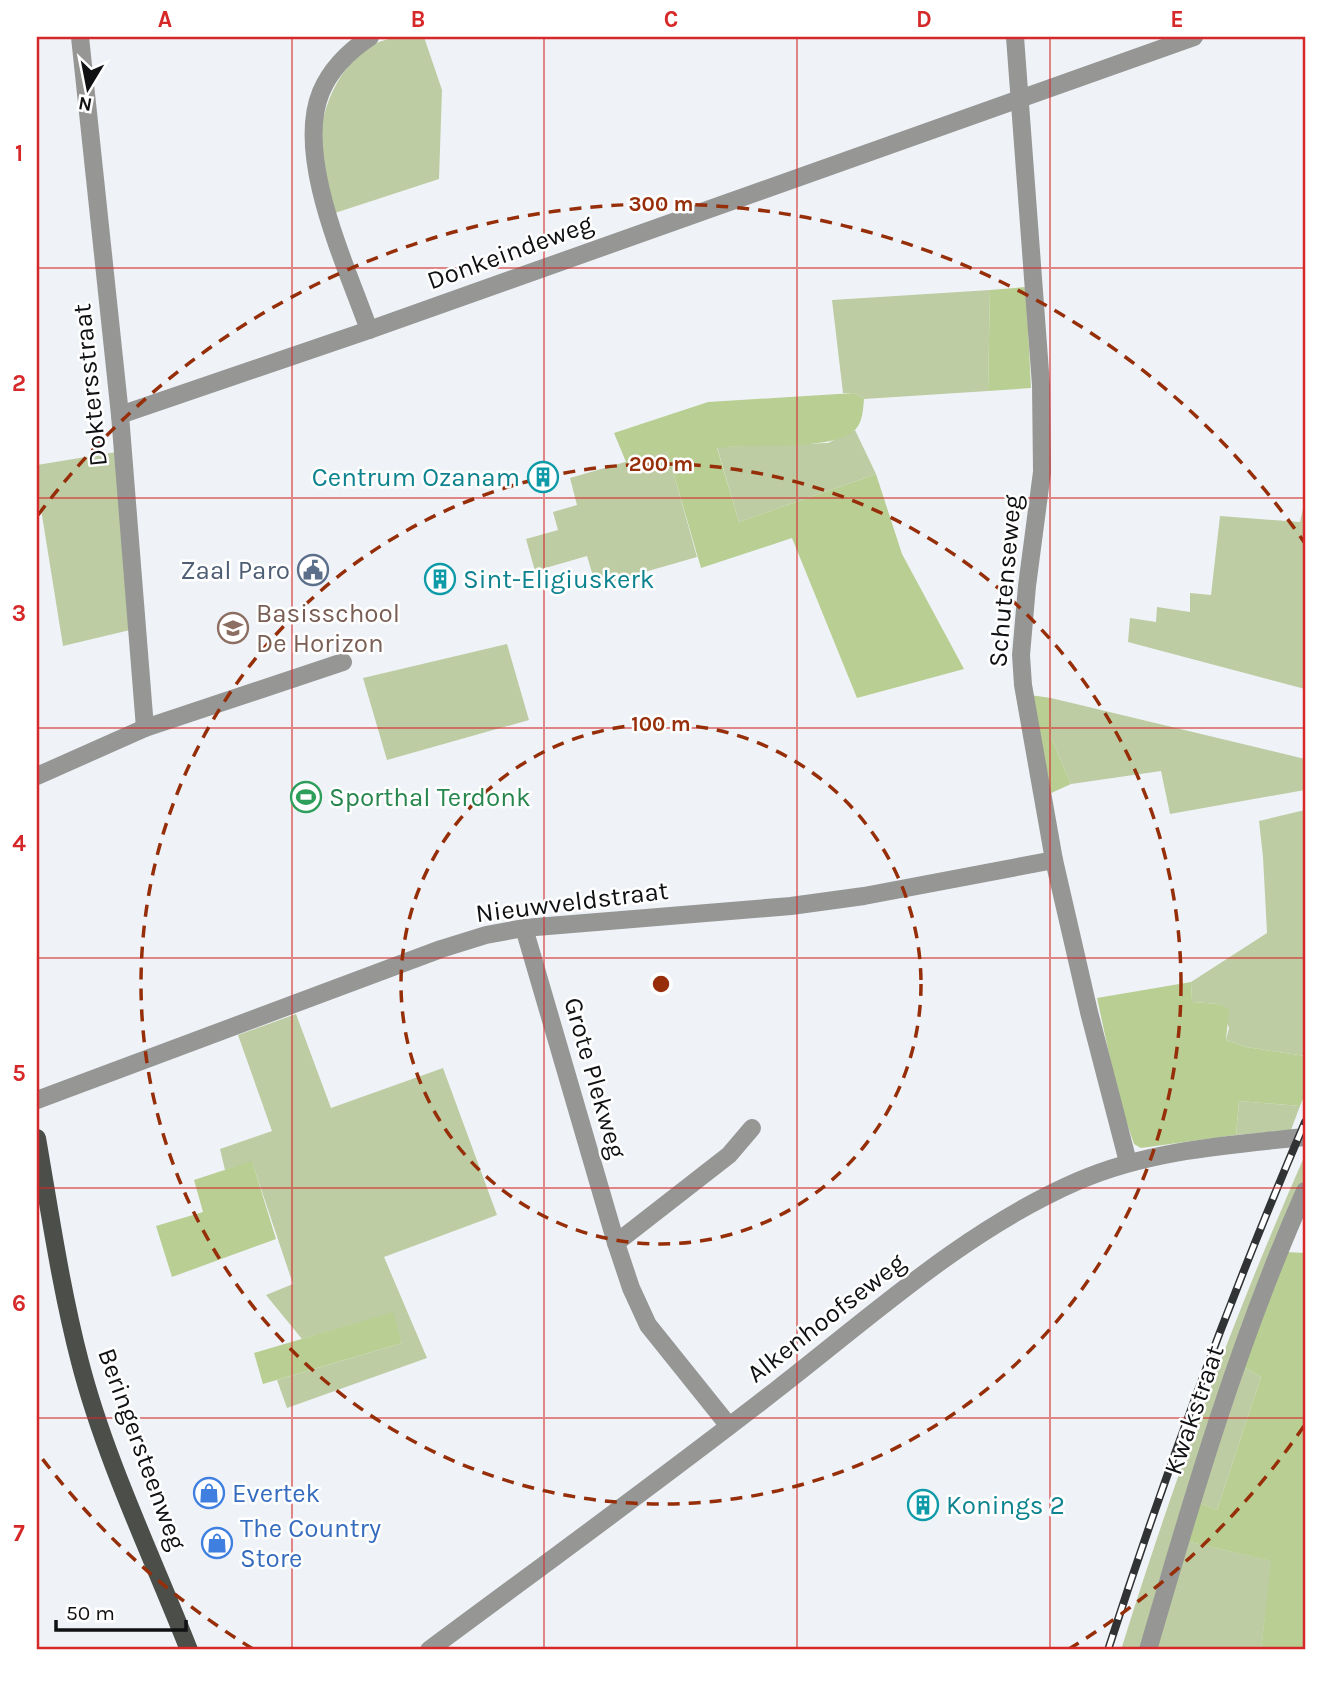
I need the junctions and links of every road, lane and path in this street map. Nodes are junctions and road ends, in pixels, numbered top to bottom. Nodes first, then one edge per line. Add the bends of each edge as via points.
1 (80, 37) edge
2 (370, 37) edge
3 (1015, 37) edge
4 (1194, 37) edge
5 (1021, 97) junction
6 (369, 330) junction
7 (120, 415) junction
8 (343, 662) dead end
9 (145, 728) junction
10 (37, 776) edge
11 (1054, 859) junction
12 (524, 928) junction
13 (37, 1100) edge
14 (752, 1128) dead end
15 (1305, 1137) edge
16 (37, 1138) edge
17 (1128, 1162) junction
18 (1305, 1191) edge
19 (615, 1243) junction
20 (729, 1426) junction
21 (189, 1650) edge
22 (429, 1650) edge
23 (1148, 1650) edge

1 - 7 street, Doktersstraat
2 - 6 street via 330,74 316,111 313,146 322,192
3 - 5 street, Schutenseweg
4 - 5 street, Donkeindeweg
5 - 6 street, Donkeindeweg
5 - 11 street, Schutenseweg via 1041,386 1042,472 1021,655
6 - 7 street, Donkeindeweg
7 - 9 street, Doktersstraat
8 - 9 street
9 - 10 street
11 - 12 street, Nieuwveldstraat via 791,906
11 - 17 street, Schutenseweg
12 - 13 street, Nieuwveldstraat via 441,949
12 - 19 street, Grote Plekweg
14 - 19 street via 729,1155
15 - 17 street, Alkenhoofseweg
16 - 21 main road, Beringersteenweg via 80,1362 97,1417
17 - 20 street, Alkenhoofseweg via 1036,1201 973,1240
18 - 23 street, Kwakstraat via 1228,1389
19 - 20 street, Grote Plekweg via 648,1325
20 - 22 street, Alkenhoofseweg

